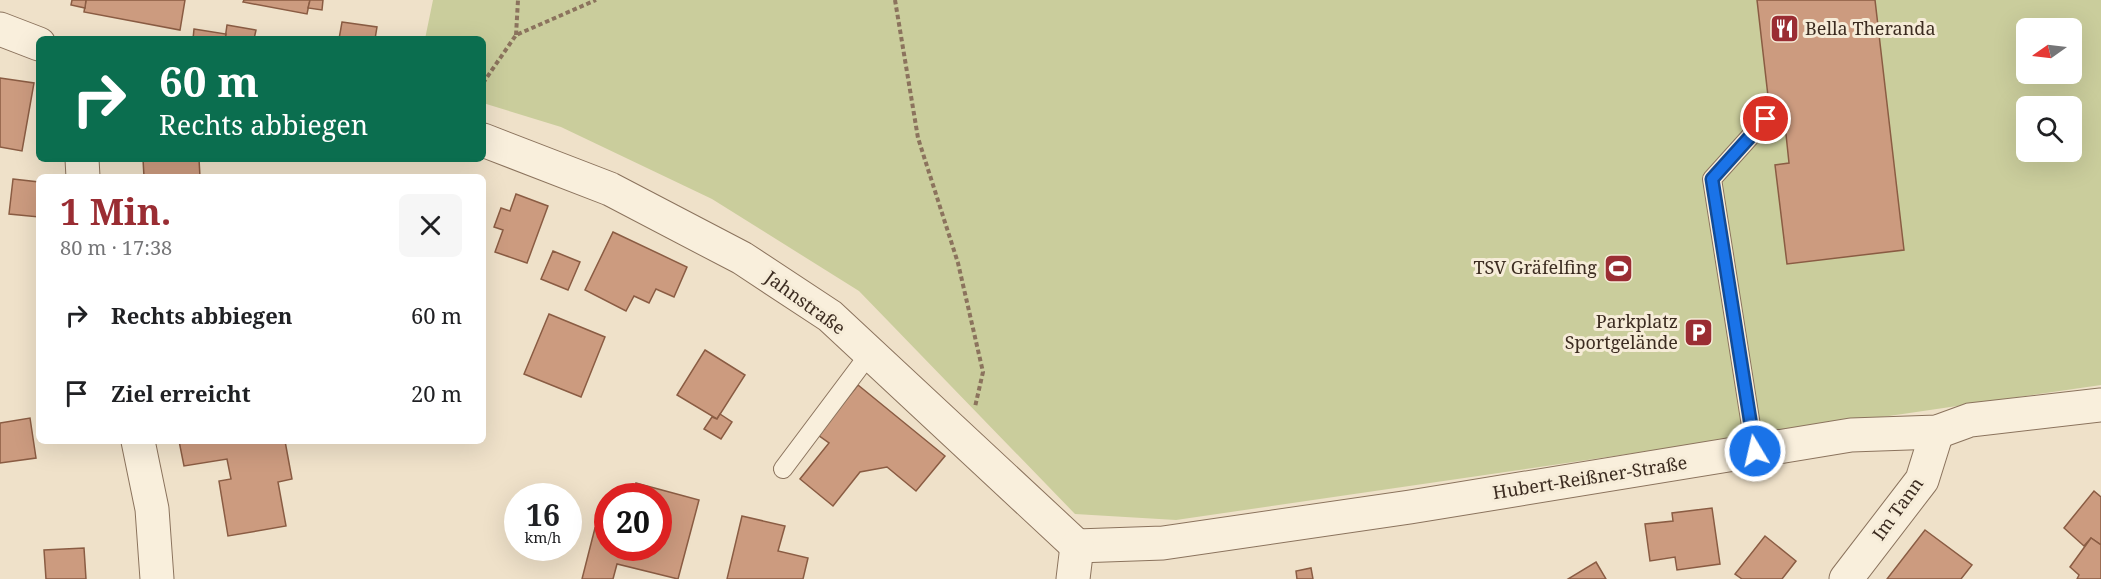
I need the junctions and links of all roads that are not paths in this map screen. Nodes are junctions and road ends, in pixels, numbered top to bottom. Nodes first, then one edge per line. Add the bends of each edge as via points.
1 (0, 29) edge
2 (36, 43) edge
3 (1766, 119) dead end
4 (486, 141) edge
5 (870, 353) junction
6 (2101, 405) edge
7 (1937, 432) junction
8 (139, 444) edge
9 (1755, 451) junction
10 (783, 469) dead end
11 (1077, 546) junction
12 (157, 579) edge
13 (1073, 579) edge
14 (1846, 579) edge

1 - 2 street
3 - 9 lane via 1712,179
4 - 5 street, Jahnstraße via 610,189 742,258 830,316
5 - 10 lane
5 - 11 street, Jahnstraße
6 - 7 street, Hubert-Reißner-Straße via 1970,420
7 - 9 street, Hubert-Reißner-Straße via 1851,435
7 - 14 street, Im Tann via 1922,480
8 - 12 street via 152,509
9 - 11 street, Hubert-Reißner-Straße via 1163,543
11 - 13 street

